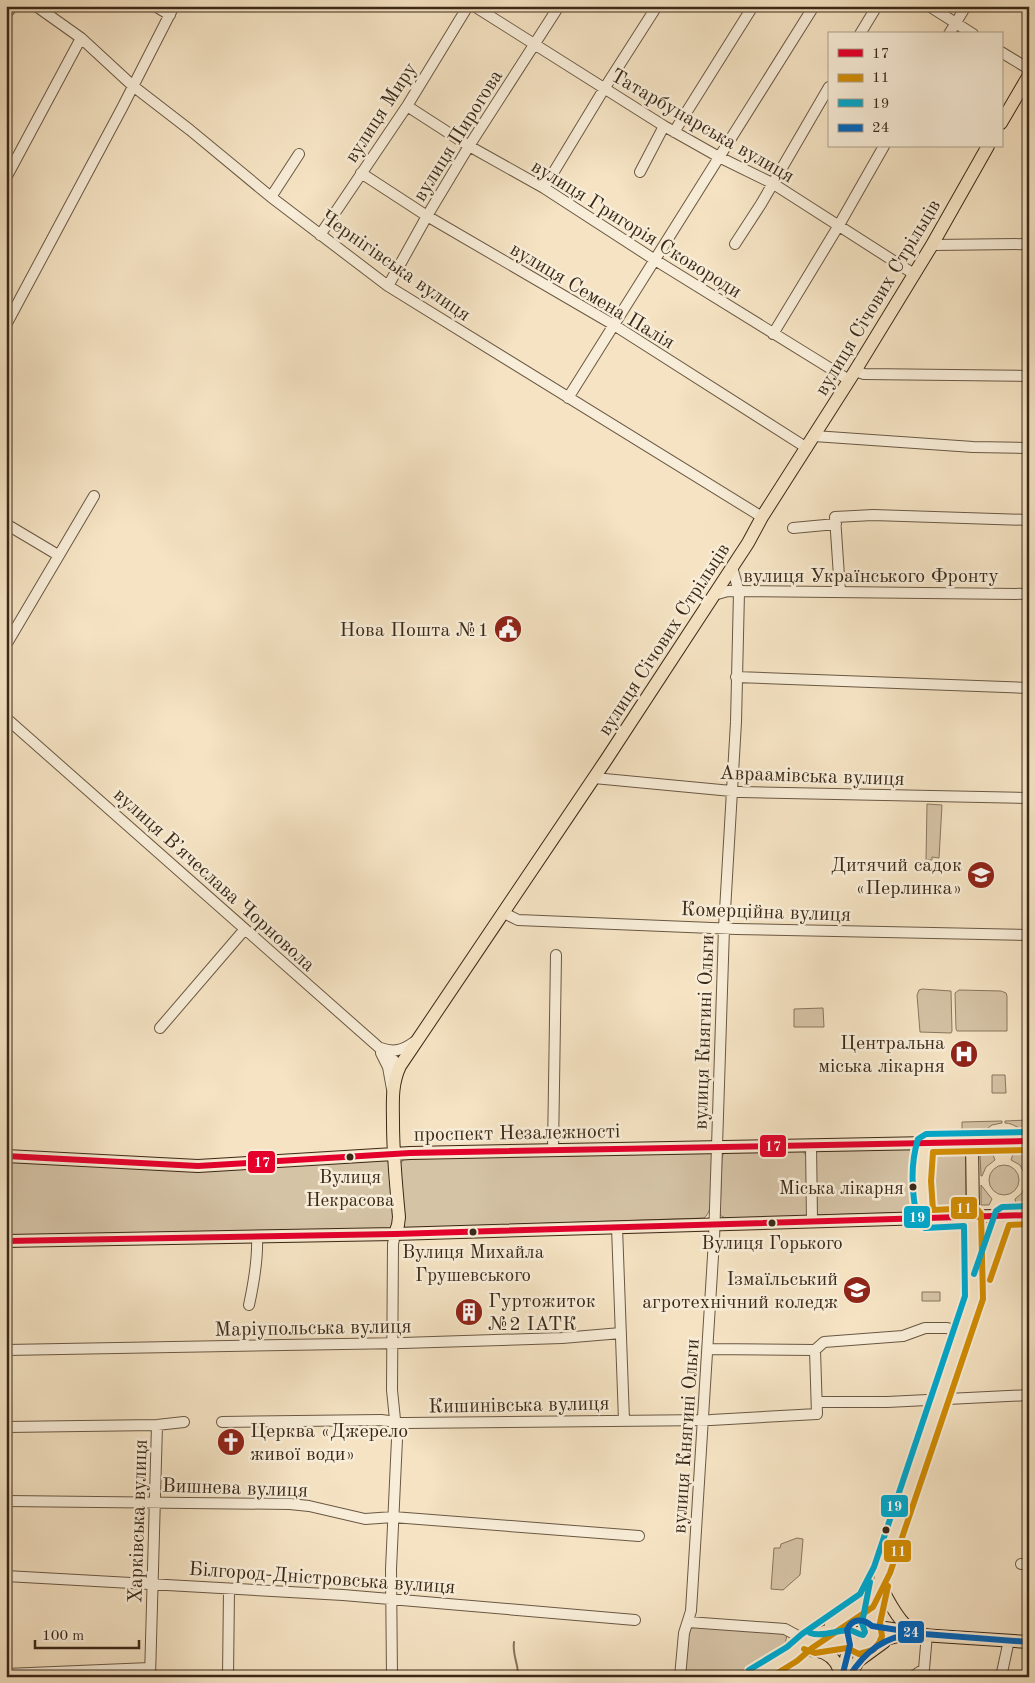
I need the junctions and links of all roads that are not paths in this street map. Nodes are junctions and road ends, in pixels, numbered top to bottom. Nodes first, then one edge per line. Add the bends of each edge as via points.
1 (13, 6) edge
2 (36, 6) edge
3 (155, 6) edge
4 (468, 6) edge
5 (474, 6) edge
6 (560, 6) edge
7 (657, 6) edge
8 (753, 6) edge
9 (814, 6) edge
10 (877, 6) edge
11 (929, 6) edge
12 (966, 6) edge
13 (172, 11) edge
14 (6, 14) edge
15 (955, 23) junction
16 (861, 32) edge
17 (950, 32) edge
18 (969, 32) edge
19 (81, 38) junction
20 (535, 45) junction
21 (1002, 53) edge
22 (1029, 69) edge
23 (1029, 75) edge
24 (133, 86) junction
25 (604, 88) junction
26 (828, 89) edge
27 (1025, 89) edge
28 (407, 106) junction
29 (1002, 122) edge
30 (664, 126) junction
31 (674, 132) junction
32 (469, 146) junction
33 (883, 148) edge
34 (987, 148) edge
35 (299, 154) dead end
36 (719, 157) junction
37 (640, 172) dead end
38 (361, 173) junction
39 (6, 178) edge
40 (772, 183) junction
41 (544, 188) junction
42 (271, 197) junction
43 (427, 216) junction
44 (839, 225) junction
45 (320, 235) junction
46 (735, 244) dead end
47 (1029, 244) edge
48 (932, 245) junction
49 (655, 260) junction
50 (914, 274) junction
51 (388, 286) junction
52 (6, 325) edge
53 (614, 326) junction
54 (773, 334) junction
55 (852, 376) junction
56 (1029, 376) edge
57 (568, 398) junction
58 (814, 436) junction
59 (807, 448) junction
60 (1029, 448) edge
61 (94, 496) dead end
62 (762, 517) junction
63 (1029, 520) edge
64 (6, 524) edge
65 (836, 524) junction
66 (793, 528) dead end
67 (748, 543) junction
68 (58, 555) junction
69 (732, 567) junction
70 (840, 591) junction
71 (739, 592) junction
72 (1029, 594) edge
73 (714, 595) junction
74 (8, 638) edge
75 (736, 677) junction
76 (1029, 688) edge
77 (6, 718) edge
78 (594, 778) junction
79 (733, 791) junction
80 (1029, 798) edge
81 (504, 913) junction
82 (724, 928) junction
83 (245, 929) junction
84 (1029, 935) edge
85 (556, 955) dead end
86 (160, 1028) dead end
87 (418, 1038) junction
88 (376, 1046) junction
89 (400, 1066) junction
90 (393, 1097) junction
91 (1029, 1141) edge
92 (972, 1142) junction
93 (926, 1143) junction
94 (811, 1146) junction
95 (717, 1147) junction
96 (553, 1150) junction
97 (394, 1154) junction
98 (6, 1156) edge
99 (1029, 1215) edge
100 (1003, 1216) junction
101 (973, 1217) junction
102 (926, 1219) junction
103 (812, 1222) junction
104 (715, 1224) junction
105 (617, 1227) junction
106 (395, 1234) junction
107 (256, 1237) junction
108 (6, 1242) edge
109 (974, 1297) junction
110 (249, 1305) dead end
111 (621, 1333) junction
112 (961, 1333) junction
113 (392, 1343) junction
114 (708, 1349) junction
115 (6, 1350) edge
116 (816, 1350) junction
117 (1029, 1395) edge
118 (939, 1398) junction
119 (817, 1402) junction
120 (624, 1420) junction
121 (704, 1420) junction
122 (184, 1422) dead end
123 (222, 1422) dead end
124 (396, 1422) junction
125 (157, 1425) junction
126 (6, 1427) edge
127 (6, 1501) edge
128 (155, 1501) junction
129 (393, 1517) junction
130 (639, 1536) dead end
131 (881, 1574) junction
132 (6, 1576) edge
133 (152, 1585) junction
134 (228, 1589) junction
135 (392, 1599) junction
136 (867, 1600) junction
137 (635, 1620) dead end
138 (854, 1621) junction
139 (688, 1622) junction
140 (871, 1625) junction
141 (926, 1634) junction
142 (893, 1637) junction
143 (850, 1640) junction
144 (1009, 1640) junction
145 (811, 1641) junction
146 (1029, 1642) edge
147 (865, 1644) junction
148 (790, 1655) junction
149 (150, 1673) edge
150 (6, 1674) edge
151 (228, 1677) edge
152 (392, 1677) edge
153 (680, 1677) edge
154 (754, 1677) edge
155 (842, 1677) edge
156 (849, 1677) edge
157 (912, 1677) edge
158 (1001, 1677) edge

1 - 14 street
2 - 19 street, Чернігівська вулиця
3 - 13 street
4 - 28 street, вулиця Миру
5 - 20 street, Татарбунарська вулиця
6 - 20 street, вулиця Пирогова
7 - 25 street
8 - 31 street
9 - 36 street
10 - 16 street
11 - 15 street
12 - 15 street
13 - 24 street
15 - 17 street
15 - 18 street
19 - 24 street, Чернігівська вулиця
19 - 39 street
20 - 25 street, Татарбунарська вулиця
20 - 32 street, вулиця Пирогова
21 - 22 street
23 - 27 main road
24 - 42 street, Чернігівська вулиця
24 - 52 street
25 - 30 street, Татарбунарська вулиця
25 - 41 street
26 - 40 street
27 - 29 main road
28 - 32 street, вулиця Григорія Сковороди
28 - 38 street, вулиця Миру
30 - 31 street, Татарбунарська вулиця
30 - 37 street
31 - 36 street, Татарбунарська вулиця
32 - 41 street, вулиця Григорія Сковороди
32 - 43 street, вулиця Пирогова
33 - 44 street
34 - 48 main road, вулиця Січових Стрільців
35 - 42 street
36 - 40 street, Татарбунарська вулиця
36 - 49 street
38 - 43 street, вулиця Семена Палія
38 - 45 street, вулиця Миру
40 - 44 street, Татарбунарська вулиця
40 - 46 street
41 - 49 street, вулиця Григорія Сковороди
42 - 45 street, Чернігівська вулиця
43 - 51 street, вулиця Пирогова
43 - 53 street, вулиця Семена Палія
44 - 50 street, Татарбунарська вулиця
44 - 54 street
45 - 51 street, Чернігівська вулиця
47 - 48 street
48 - 50 main road, вулиця Січових Стрільців
49 - 53 street
49 - 54 street, вулиця Григорія Сковороди
50 - 55 main road, вулиця Січових Стрільців
51 - 57 street, Чернігівська вулиця
53 - 57 street
53 - 59 street, вулиця Семена Палія
54 - 55 street, вулиця Григорія Сковороди
55 - 56 street, вулиця Григорія Сковороди
55 - 58 main road, вулиця Січових Стрільців
57 - 62 street, Чернігівська вулиця
58 - 59 main road, вулиця Січових Стрільців
58 - 60 street
59 - 62 main road, вулиця Січових Стрільців
61 - 68 street
62 - 67 main road, вулиця Січових Стрільців
63 - 65 street via 873,516 835,517
64 - 68 street
65 - 66 street
65 - 70 street
67 - 69 main road, вулиця Січових Стрільців
67 - 71 street via 742,559
68 - 74 street
69 - 71 street, вулиця Княгині Ольги
69 - 73 main road, вулиця Січових Стрільців
70 - 71 street, вулиця Українського Фронту
70 - 72 street, вулиця Українського Фронту
71 - 73 street, вулиця Українського Фронту
71 - 75 street, вулиця Княгині Ольги
73 - 78 main road, вулиця Січових Стрільців
75 - 76 street
75 - 79 street, вулиця Княгині Ольги
77 - 83 street, вулиця Вʼячеслава Чорновола
78 - 79 street, Авраамівська вулиця
78 - 81 main road, вулиця Січових Стрільців
79 - 80 street, Авраамівська вулиця
79 - 82 street, вулиця Княгині Ольги
81 - 82 street, Комерційна вулиця via 518,920
81 - 87 main road, вулиця Січових Стрільців
82 - 84 street, Комерційна вулиця
82 - 95 street, вулиця Княгині Ольги
83 - 86 street
83 - 88 street, вулиця Вʼячеслава Чорновола
85 - 96 street
87 - 88 street via 400,1050
87 - 89 main road, вулиця Січових Стрільців
88 - 89 street, вулиця Вʼячеслава Чорновола
88 - 90 street via 388,1067
89 - 90 main road, вулиця Січових Стрільців
90 - 97 main road, вулиця Січових Стрільців
91 - 92 main road, проспект Незалежності
92 - 93 main road, проспект Незалежності
92 - 101 main road
93 - 94 main road, проспект Незалежності
93 - 102 main road via 923,1152 923,1208
94 - 95 main road, проспект Незалежності
94 - 103 street
95 - 96 main road, проспект Незалежності
95 - 104 street, вулиця Княгині Ольги
96 - 97 main road, проспект Незалежності
97 - 98 main road, проспект Незалежності via 198,1166
97 - 106 main road via 399,1217
99 - 100 main road
100 - 101 main road
100 - 109 main road
101 - 102 main road
101 - 109 main road
102 - 103 main road
103 - 104 main road
104 - 105 main road
104 - 114 street, вулиця Княгині Ольги
105 - 106 main road
105 - 111 street
106 - 107 main road
106 - 113 street
107 - 108 main road
107 - 110 street via 258,1253
109 - 112 main road
111 - 113 street, Маріупольська вулиця
111 - 120 street
112 - 116 street via 947,1328 924,1328 903,1336 824,1342
112 - 118 main road
113 - 115 street, Маріупольська вулиця
113 - 124 street via 392,1402
114 - 116 street
114 - 121 street, вулиця Княгині Ольги
116 - 119 street
117 - 118 street
118 - 119 street
118 - 131 main road
119 - 121 street, Кишинівська вулиця via 817,1414
120 - 121 street, Кишинівська вулиця
120 - 124 street, Кишинівська вулиця
121 - 139 street, вулиця Княгині Ольги
122 - 125 street
123 - 124 street, Кишинівська вулиця
124 - 129 street
125 - 126 street
125 - 128 street, Харківська вулиця
127 - 128 street, Вишнева вулиця
128 - 129 street, Вишнева вулиця via 290,1504 364,1519
128 - 133 street, Харківська вулиця
129 - 130 street, Вишнева вулиця
129 - 135 street
131 - 136 main road
131 - 140 main road
131 - 141 main road via 883,1594 906,1626
132 - 133 street, Білгород-Дністровська вулиця
133 - 134 street, Білгород-Дністровська вулиця
133 - 149 street, Харківська вулиця
134 - 135 street, Білгород-Дністровська вулиця
134 - 151 street
135 - 137 street, Білгород-Дністровська вулиця
135 - 152 street
136 - 138 main road
136 - 145 main road
138 - 140 main road via 863,1619
138 - 143 main road via 847,1630
138 - 145 main road
139 - 145 street via 785,1629
139 - 153 street, вулиця Княгині Ольги
140 - 141 main road
140 - 147 main road via 873,1635
141 - 142 main road
141 - 144 main road
141 - 157 street via 924,1669
142 - 147 main road
142 - 156 main road via 858,1661
143 - 145 main road
143 - 147 main road via 857,1645
143 - 155 main road
144 - 146 main road
144 - 158 street
145 - 148 main road
145 - 148 main road via 806,1650
145 - 155 main road via 836,1662
147 - 156 main road
148 - 154 main road
149 - 150 street

